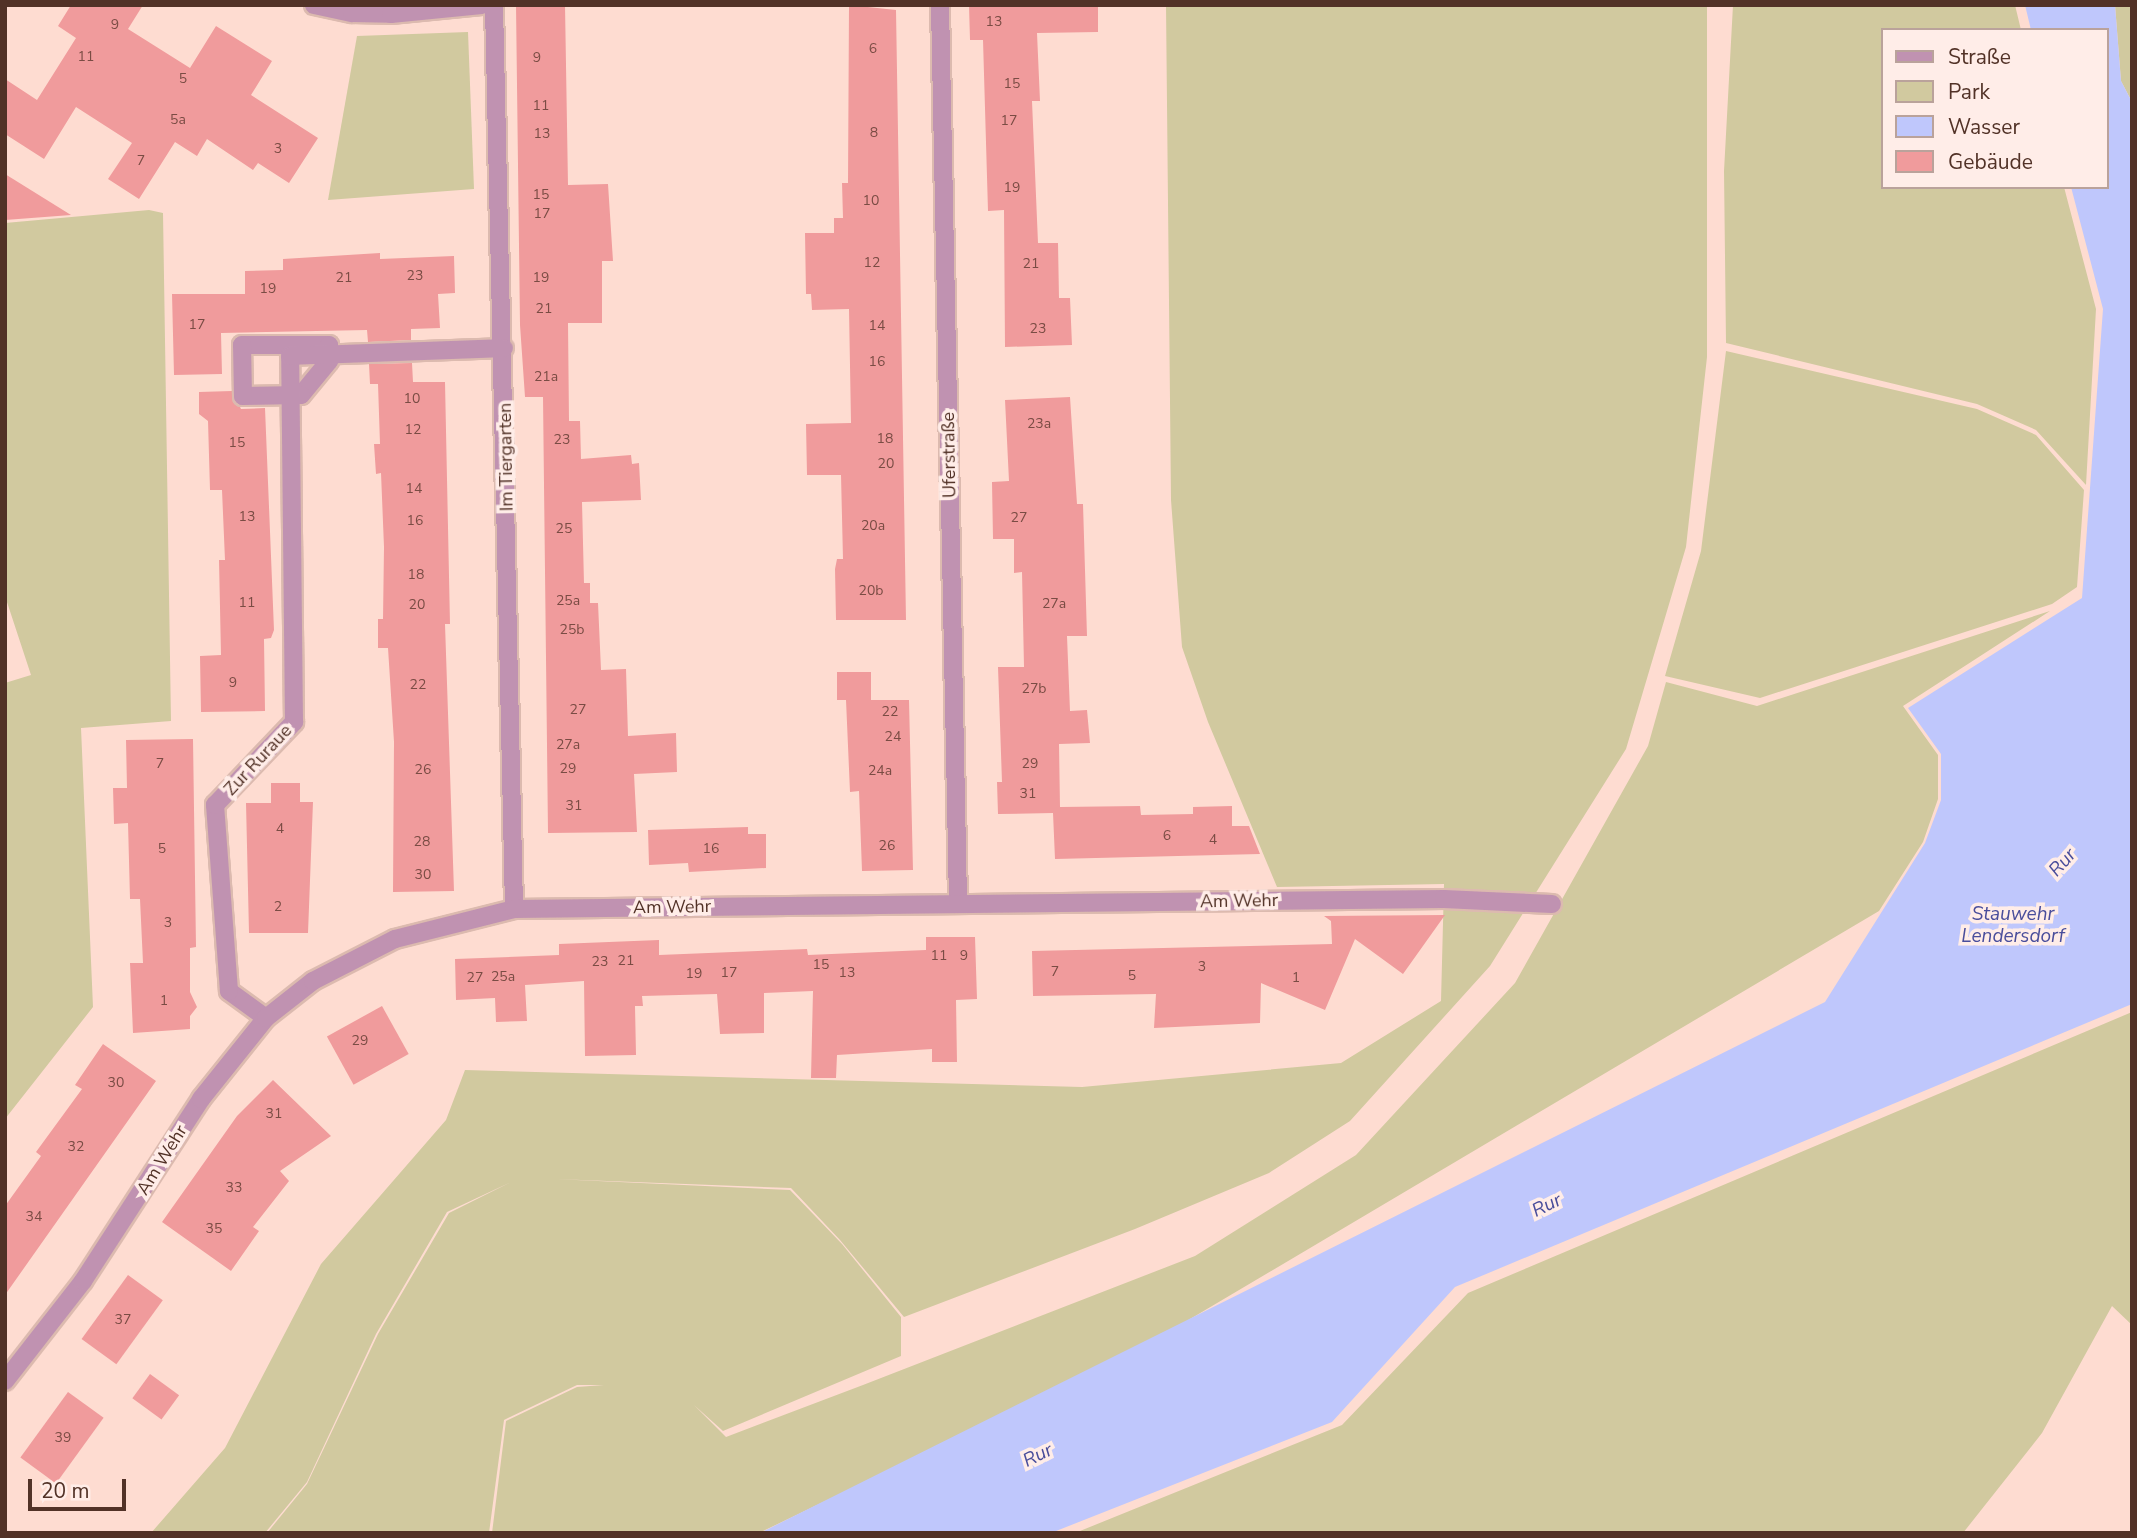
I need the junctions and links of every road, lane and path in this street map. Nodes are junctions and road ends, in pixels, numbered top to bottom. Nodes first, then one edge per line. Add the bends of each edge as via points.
1 (314, 5) edge
2 (482, 5) edge
3 (494, 5) edge
4 (940, 5) edge
5 (504, 348) junction
6 (329, 355) junction
7 (290, 395) junction
8 (958, 904) junction
9 (1552, 904) dead end
10 (514, 909) junction
11 (266, 1017) junction
12 (5, 1381) edge

1 - 2 street via 352,13 391,14
3 - 5 street, Im Tiergarten
4 - 8 street, Uferstraße
5 - 6 street, Zur Ruraue
5 - 10 street, Im Tiergarten
6 - 7 street via 301,395
6 - 7 street, Zur Ruraue via 290,356
6 - 7 street, Zur Ruraue via 329,345 242,345 243,396
7 - 11 street, Zur Ruraue via 294,722 215,806 229,991
8 - 9 street, Am Wehr via 1430,900
8 - 10 street, Am Wehr
10 - 11 street, Am Wehr via 372,949 313,981
11 - 12 street, Am Wehr via 201,1099 83,1281

